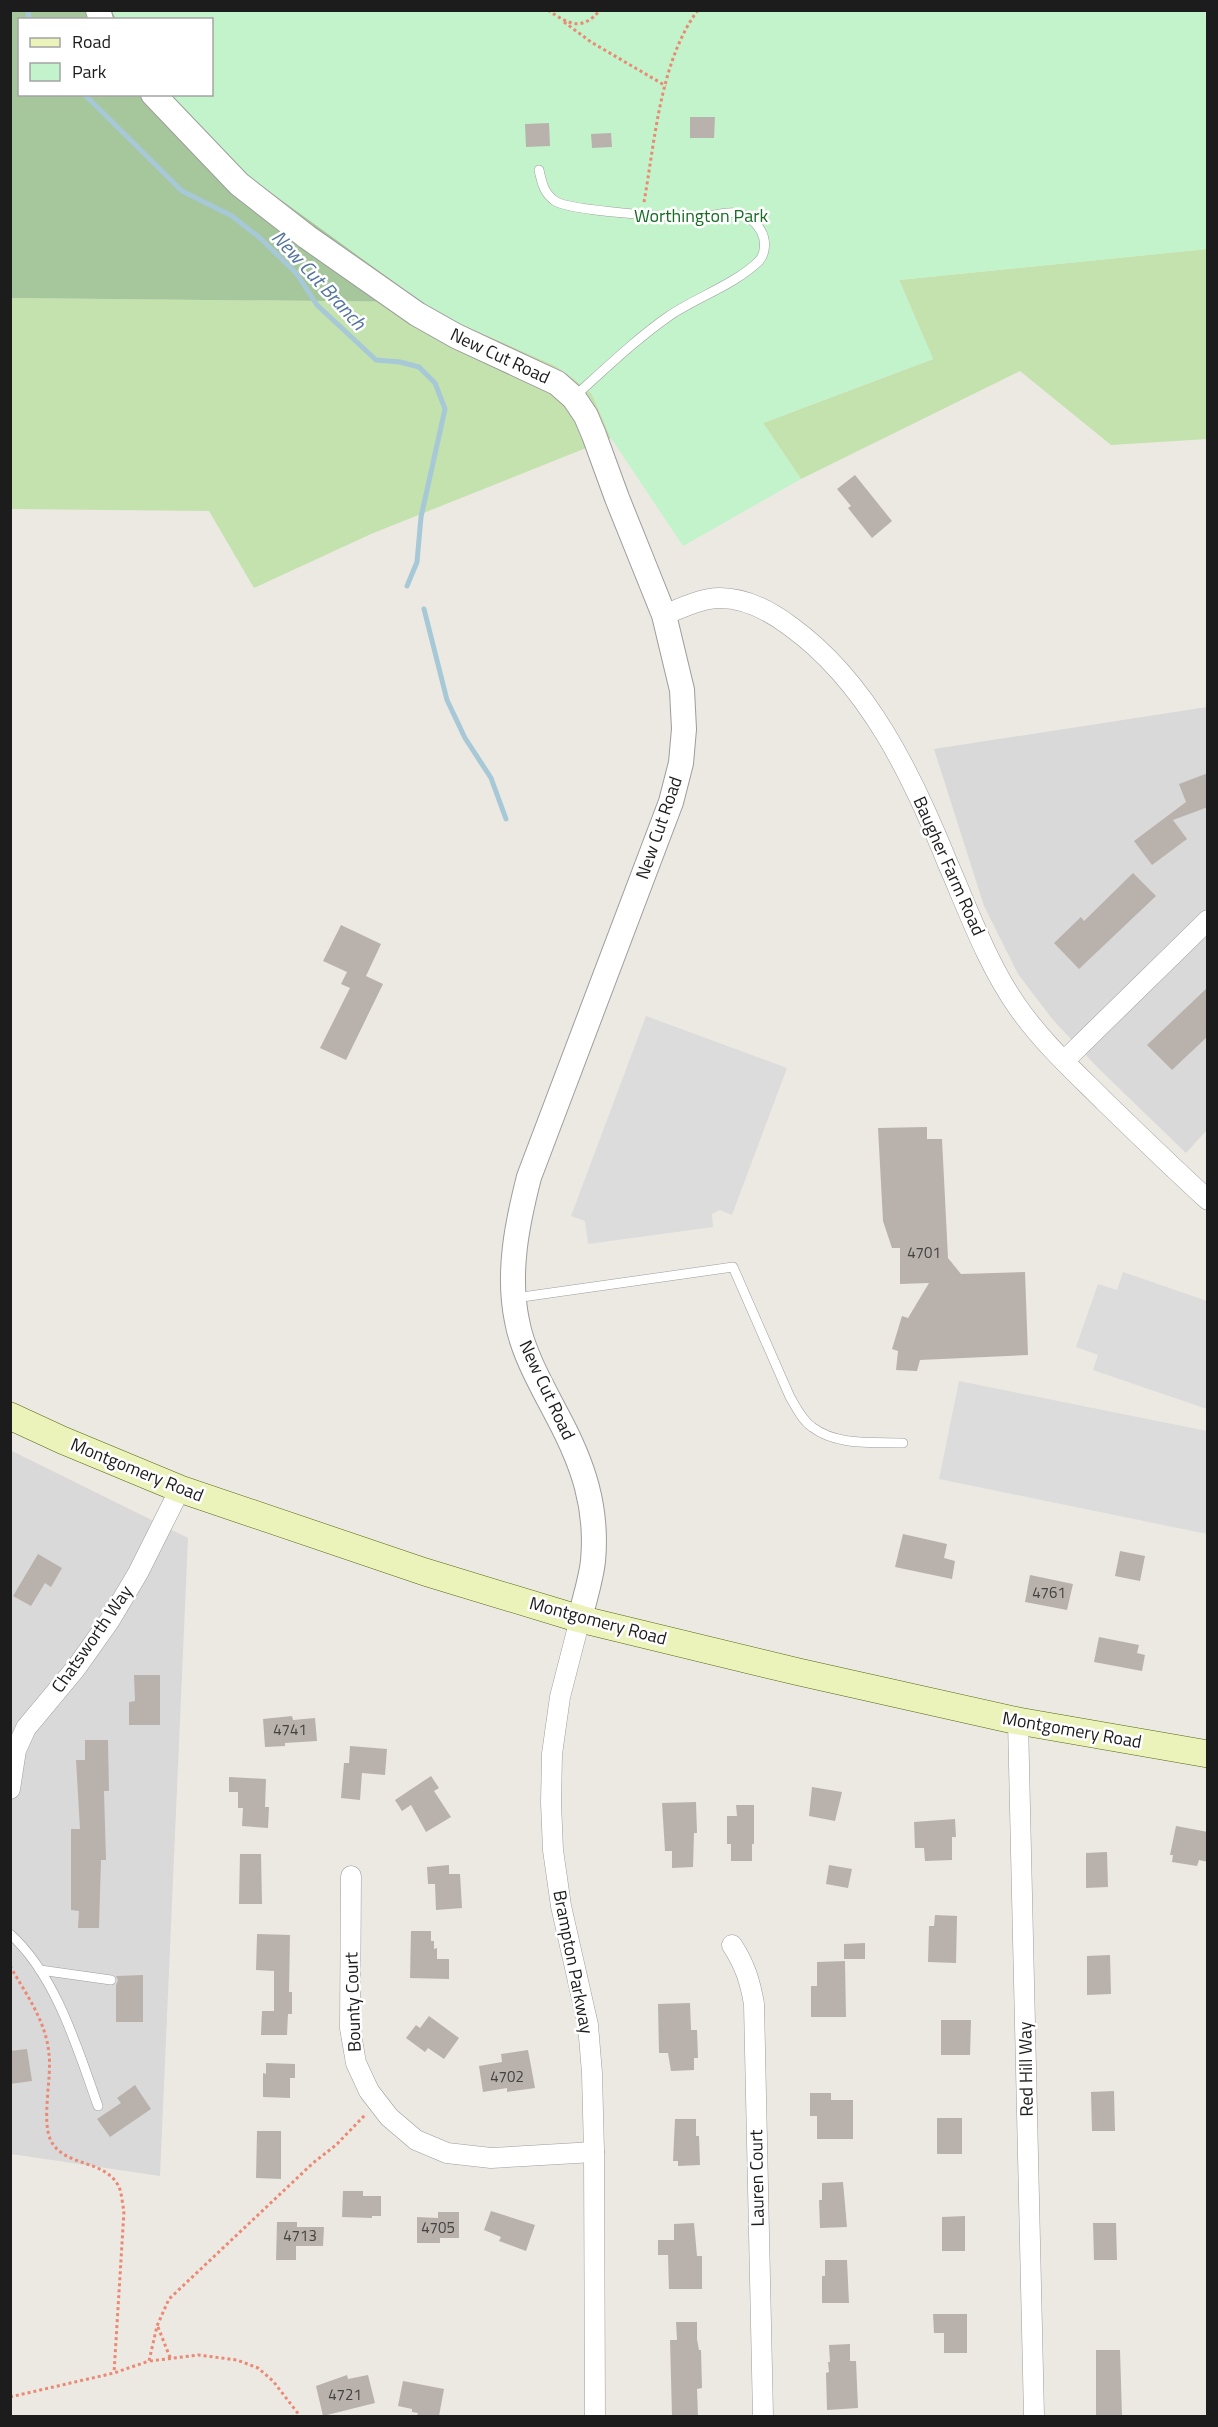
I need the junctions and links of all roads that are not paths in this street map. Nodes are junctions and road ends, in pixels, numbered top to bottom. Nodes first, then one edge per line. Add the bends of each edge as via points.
1 (155, 96) edge
2 (539, 170) dead end
3 (574, 398) junction
4 (664, 615) junction
5 (1208, 920) edge
6 (1064, 1061) junction
7 (1208, 1200) edge
8 (515, 1298) junction
9 (10, 1416) edge
10 (903, 1443) dead end
11 (180, 1489) junction
12 (580, 1619) junction
13 (1018, 1721) junction
14 (1208, 1754) edge
15 (10, 1790) edge
16 (351, 1876) dead end
17 (10, 1934) edge
18 (732, 1945) dead end
19 (40, 1970) junction
20 (111, 1980) dead end
21 (98, 2106) dead end
22 (594, 2152) junction
23 (595, 2416) edge
24 (762, 2416) edge
25 (1034, 2416) edge

1 - 3 street, New Cut Road via 239,184 307,237 417,314 557,383
2 - 3 lane via 543,189 557,203 664,217 735,212 758,226 765,247 760,260 670,315 629,346
3 - 4 street, New Cut Road via 594,435
4 - 6 street, Baugher Farm Road via 719,598 746,602 795,629 837,668 882,729 908,775 993,967 1017,1006
4 - 8 street, New Cut Road via 682,690 681,763 671,802 529,1177 517,1223
5 - 6 street
6 - 7 street, Baugher Farm Road
8 - 10 lane via 733,1267 790,1397 810,1427 838,1440
8 - 12 street, New Cut Road via 517,1322 536,1375 585,1474 594,1518 592,1562
9 - 11 main road, Montgomery Road
11 - 12 main road, Montgomery Road via 425,1572
11 - 15 street, Chatsworth Way via 110,1620 26,1728 16,1750
12 - 13 main road, Montgomery Road
12 - 22 street, Brampton Parkway via 560,1697 552,1754 551,1803 561,1906 588,2025
13 - 14 main road, Montgomery Road
13 - 25 street, Red Hill Way
16 - 22 street, Bounty Court via 350,2028 356,2063 389,2117 416,2140 447,2153 491,2158
17 - 19 lane
18 - 24 street, Lauren Court via 745,1964 754,2004
19 - 20 lane
19 - 21 lane via 77,2047
22 - 23 street, Brampton Parkway

